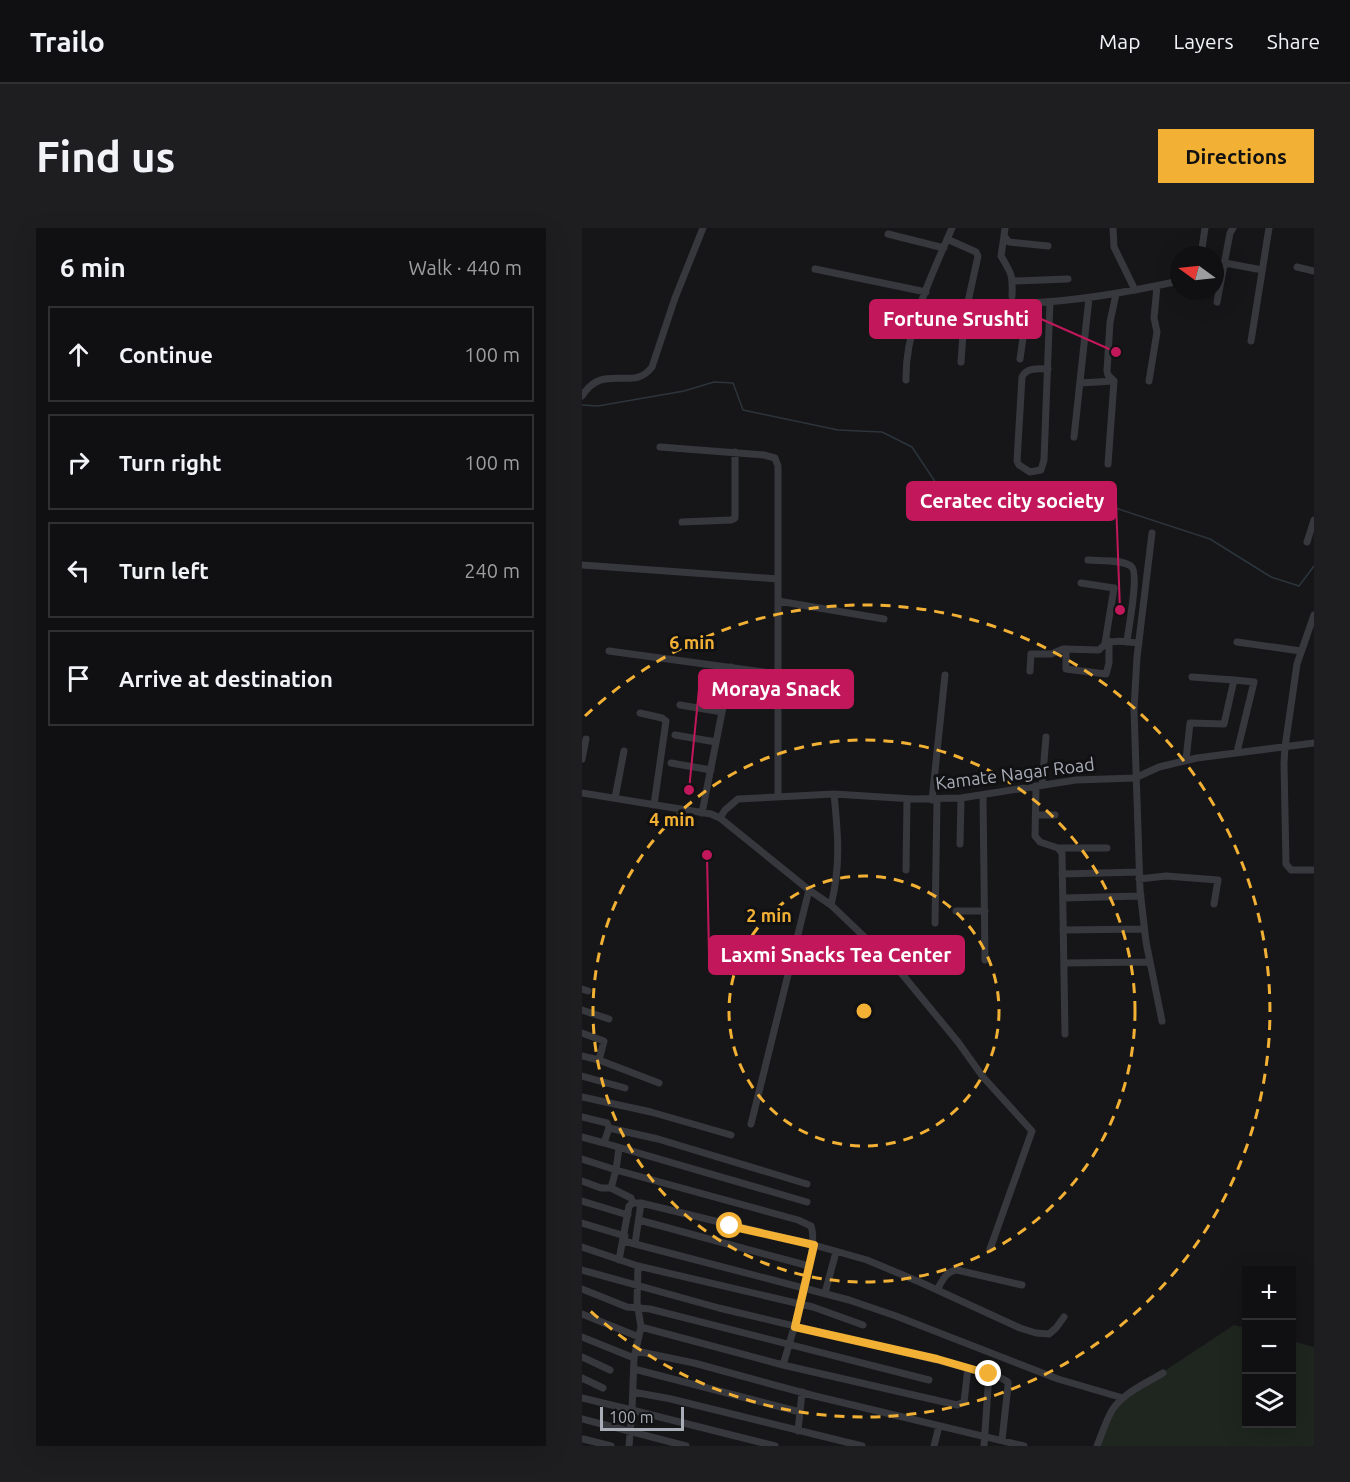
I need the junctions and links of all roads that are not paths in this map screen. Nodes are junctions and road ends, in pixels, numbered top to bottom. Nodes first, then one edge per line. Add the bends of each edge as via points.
1 (703, 228) edge
2 (952, 228) edge
3 (1113, 228) edge
4 (1204, 228) edge
5 (1233, 228) edge
6 (1269, 228) edge
7 (1005, 232) edge
8 (888, 234) dead end
9 (947, 239) junction
10 (1048, 246) dead end
11 (1202, 246) edge
12 (944, 248) junction
13 (1225, 263) junction
14 (1297, 267) dead end
15 (815, 268) dead end
16 (1257, 269) dead end
17 (1314, 271) edge
18 (1068, 279) dead end
19 (1013, 281) junction
20 (1170, 283) edge
21 (1157, 286) junction
22 (1135, 290) junction
23 (926, 292) junction
24 (1116, 294) junction
25 (1012, 296) dead end
26 (1089, 298) junction
27 (1050, 302) junction
28 (1217, 302) dead end
29 (1251, 341) dead end
30 (1020, 359) dead end
31 (961, 362) dead end
32 (1048, 369) junction
33 (906, 380) dead end
34 (1114, 381) junction
35 (1149, 381) dead end
36 (1080, 383) junction
37 (582, 396) edge
38 (1074, 437) dead end
39 (660, 447) dead end
40 (735, 452) junction
41 (1107, 464) dead end
42 (1314, 520) edge
43 (682, 522) dead end
44 (1152, 533) dead end
45 (1307, 542) dead end
46 (1088, 560) dead end
47 (582, 565) edge
48 (778, 579) junction
49 (1081, 583) dead end
50 (778, 601) junction
51 (1314, 615) edge
52 (884, 619) dead end
53 (1107, 642) junction
54 (1127, 642) junction
55 (1238, 642) dead end
56 (1138, 643) junction
57 (1066, 649) junction
58 (609, 651) dead end
59 (1301, 651) junction
60 (730, 667) junction
61 (1030, 671) dead end
62 (778, 674) junction
63 (945, 675) dead end
64 (1192, 677) dead end
65 (1234, 680) junction
66 (680, 705) dead end
67 (640, 712) dead end
68 (722, 712) junction
69 (675, 735) dead end
70 (1046, 738) dead end
71 (586, 739) dead end
72 (716, 742) junction
73 (1314, 743) edge
74 (1285, 747) junction
75 (624, 751) dead end
76 (1237, 752) junction
77 (582, 759) edge
78 (1186, 760) junction
79 (670, 763) dead end
80 (711, 770) junction
81 (1135, 778) junction
82 (1039, 785) junction
83 (582, 793) edge
84 (834, 794) junction
85 (983, 795) junction
86 (778, 796) junction
87 (615, 798) junction
88 (961, 798) junction
89 (908, 799) junction
90 (934, 799) junction
91 (654, 805) junction
92 (702, 813) junction
93 (1055, 814) dead end
94 (1036, 815) junction
95 (720, 818) junction
96 (960, 843) dead end
97 (1058, 848) junction
98 (1107, 848) dead end
99 (906, 870) dead end
100 (1314, 870) edge
101 (1062, 874) junction
102 (1139, 875) junction
103 (809, 890) junction
104 (1140, 896) junction
105 (1062, 898) junction
106 (1214, 904) dead end
107 (831, 905) junction
108 (956, 911) dead end
109 (985, 911) junction
110 (934, 923) dead end
111 (1144, 929) junction
112 (1063, 930) junction
113 (985, 960) dead end
114 (1150, 962) junction
115 (1064, 963) junction
116 (582, 1010) edge
117 (609, 1019) dead end
118 (1162, 1021) dead end
119 (582, 1033) edge
120 (1065, 1034) dead end
121 (582, 1056) edge
122 (599, 1060) junction
123 (582, 1076) edge
124 (659, 1083) dead end
125 (625, 1088) dead end
126 (582, 1097) edge
127 (582, 1117) edge
128 (751, 1124) dead end
129 (609, 1128) junction
130 (731, 1135) dead end
131 (582, 1137) edge
132 (604, 1143) junction
133 (619, 1148) junction
134 (582, 1159) edge
135 (616, 1170) junction
136 (582, 1181) edge
137 (807, 1184) dead end
138 (611, 1188) junction
139 (582, 1201) edge
140 (807, 1202) dead end
141 (633, 1203) junction
142 (641, 1203) junction
143 (628, 1215) junction
144 (639, 1220) junction
145 (582, 1223) edge
146 (624, 1238) junction
147 (635, 1244) junction
148 (814, 1245) junction
149 (582, 1247) edge
150 (990, 1249) dead end
151 (836, 1252) junction
152 (619, 1260) junction
153 (638, 1266) junction
154 (809, 1266) junction
155 (582, 1270) edge
156 (1022, 1285) dead end
157 (637, 1286) junction
158 (804, 1287) junction
159 (582, 1289) edge
160 (938, 1290) junction
161 (825, 1293) junction
162 (800, 1305) junction
163 (639, 1309) junction
164 (582, 1314) edge
165 (1064, 1317) dead end
166 (863, 1325) dead end
167 (641, 1327) junction
168 (795, 1327) junction
169 (582, 1337) edge
170 (639, 1337) junction
171 (789, 1344) junction
172 (635, 1354) junction
173 (582, 1357) edge
174 (783, 1365) junction
175 (968, 1368) junction
176 (634, 1369) junction
177 (610, 1370) dead end
178 (1163, 1373) dead end
179 (989, 1374) junction
180 (582, 1378) edge
181 (929, 1380) dead end
182 (603, 1388) dead end
183 (633, 1392) junction
184 (802, 1392) junction
185 (582, 1398) edge
186 (1124, 1398) junction
187 (632, 1410) junction
188 (800, 1412) junction
189 (582, 1419) edge
190 (939, 1426) junction
191 (798, 1431) junction
192 (631, 1432) junction
193 (986, 1437) junction
194 (583, 1439) edge
195 (1002, 1440) junction
196 (611, 1446) edge
197 (629, 1446) edge
198 (686, 1446) edge
199 (775, 1446) edge
200 (862, 1446) edge
201 (934, 1446) edge
202 (984, 1446) edge
203 (1024, 1446) edge
204 (1097, 1446) edge

1 - 37 street via 648,373 635,379 600,379
2 - 9 street
3 - 22 street via 1113,247
4 - 11 street
5 - 13 street
6 - 29 street
7 - 10 street via 1006,240 1013,243
7 - 19 street via 1001,256
8 - 12 street
9 - 12 street
9 - 31 street via 978,256 964,320
12 - 23 street
13 - 16 street
13 - 28 street
14 - 17 street
15 - 23 street
18 - 19 street
19 - 25 street
20 - 21 street
21 - 22 street
21 - 35 street via 1157,332
22 - 24 street
23 - 33 street via 906,360
24 - 26 street
24 - 34 street via 1107,371
26 - 27 street
26 - 36 street
27 - 30 street via 1028,303
27 - 32 street
32 - 32 street via 1044,460 1041,470 1030,472 1017,461 1023,376 1030,369
34 - 36 street
34 - 41 street
36 - 38 street
39 - 40 street
40 - 43 street via 735,518
40 - 48 street via 764,455 777,462
42 - 45 street
44 - 56 street
46 - 54 street via 1121,563 1134,571
47 - 48 street
48 - 50 street
49 - 53 street via 1114,588
50 - 52 street
50 - 62 street
51 - 59 street
53 - 54 street
53 - 57 street via 1099,650
53 - 57 street via 1106,674 1066,669
54 - 56 street
55 - 59 street
56 - 81 street
57 - 61 street via 1031,654
58 - 60 street
59 - 74 street
60 - 62 street
60 - 68 street
62 - 86 street
63 - 90 street
64 - 65 street
65 - 76 street via 1254,682
65 - 78 street via 1224,724 1190,723
66 - 68 street
67 - 91 street via 666,721
68 - 72 street
69 - 72 street
70 - 82 street
71 - 77 street
72 - 80 street
73 - 74 street, Kamate Nagar Road
74 - 76 street, Kamate Nagar Road
74 - 100 street via 1286,864 1291,870
75 - 87 street
76 - 78 street, Kamate Nagar Road
78 - 81 street, Kamate Nagar Road via 1159,766
79 - 80 street
80 - 92 street
81 - 82 street, Kamate Nagar Road
81 - 102 street
82 - 85 street, Kamate Nagar Road
82 - 94 street
83 - 87 street
84 - 86 street, Kamate Nagar Road
84 - 89 street, Kamate Nagar Road
84 - 107 street via 838,865
85 - 88 street, Kamate Nagar Road
85 - 109 street
86 - 95 street, Kamate Nagar Road via 738,799
87 - 91 street
88 - 90 street, Kamate Nagar Road
88 - 96 street
89 - 90 street, Kamate Nagar Road
89 - 99 street
90 - 110 street
91 - 92 street
92 - 95 street
93 - 94 street
94 - 97 street via 1035,836
95 - 103 street
97 - 98 street
97 - 101 street via 1062,853
101 - 102 street
101 - 105 street
102 - 104 street
102 - 106 street via 1218,880
103 - 107 street
103 - 128 street
104 - 105 street
104 - 111 street
105 - 112 street
107 - 150 street via 897,968 983,1077 1032,1131
108 - 109 street
109 - 113 street
111 - 112 street
111 - 114 street
112 - 115 street
114 - 115 street
114 - 118 street
115 - 120 street
116 - 117 street
119 - 122 street via 603,1041
121 - 122 street
122 - 124 street
123 - 125 street
126 - 130 street
127 - 129 street via 607,1123
129 - 132 street
129 - 137 street via 681,1145
131 - 132 street
132 - 133 street
133 - 135 street
133 - 140 street
134 - 135 street
135 - 138 street
135 - 148 street via 798,1220 811,1226
136 - 138 street
138 - 141 street via 631,1198
139 - 143 street
141 - 142 street
141 - 143 street
142 - 144 street
142 - 148 street
143 - 146 street
144 - 147 street
144 - 154 street
145 - 146 street
146 - 147 street
146 - 152 street
147 - 158 street
148 - 151 street
148 - 154 street
149 - 152 street
151 - 160 street via 867,1260
151 - 161 street
152 - 153 street
153 - 157 street
153 - 162 street
154 - 158 street
155 - 157 street
156 - 160 street via 957,1269 944,1277
157 - 163 street
157 - 168 street
158 - 161 street
158 - 162 street
159 - 163 street
160 - 165 street via 1044,1335 1052,1332
161 - 186 street via 896,1316 1058,1379
162 - 166 street
162 - 168 street
163 - 167 street
163 - 171 street
164 - 170 street
167 - 170 street
167 - 174 street
168 - 171 street
168 - 175 street
169 - 172 street
170 - 172 street
171 - 174 street
171 - 181 street
172 - 176 street
172 - 184 street via 694,1363
173 - 177 street
174 - 175 street via 957,1405 964,1402
175 - 179 street
176 - 183 street
176 - 188 street
178 - 186 street
179 - 193 street
179 - 195 street via 1005,1380 1008,1386
180 - 182 street
183 - 187 street
183 - 191 street
184 - 188 street
184 - 190 street
185 - 187 street
186 - 204 street via 1110,1414
187 - 192 street
187 - 199 street
188 - 191 street
189 - 192 street
190 - 193 street
190 - 201 street
191 - 200 street
192 - 197 street
192 - 198 street
193 - 195 street
193 - 202 street
194 - 196 street
195 - 203 street

